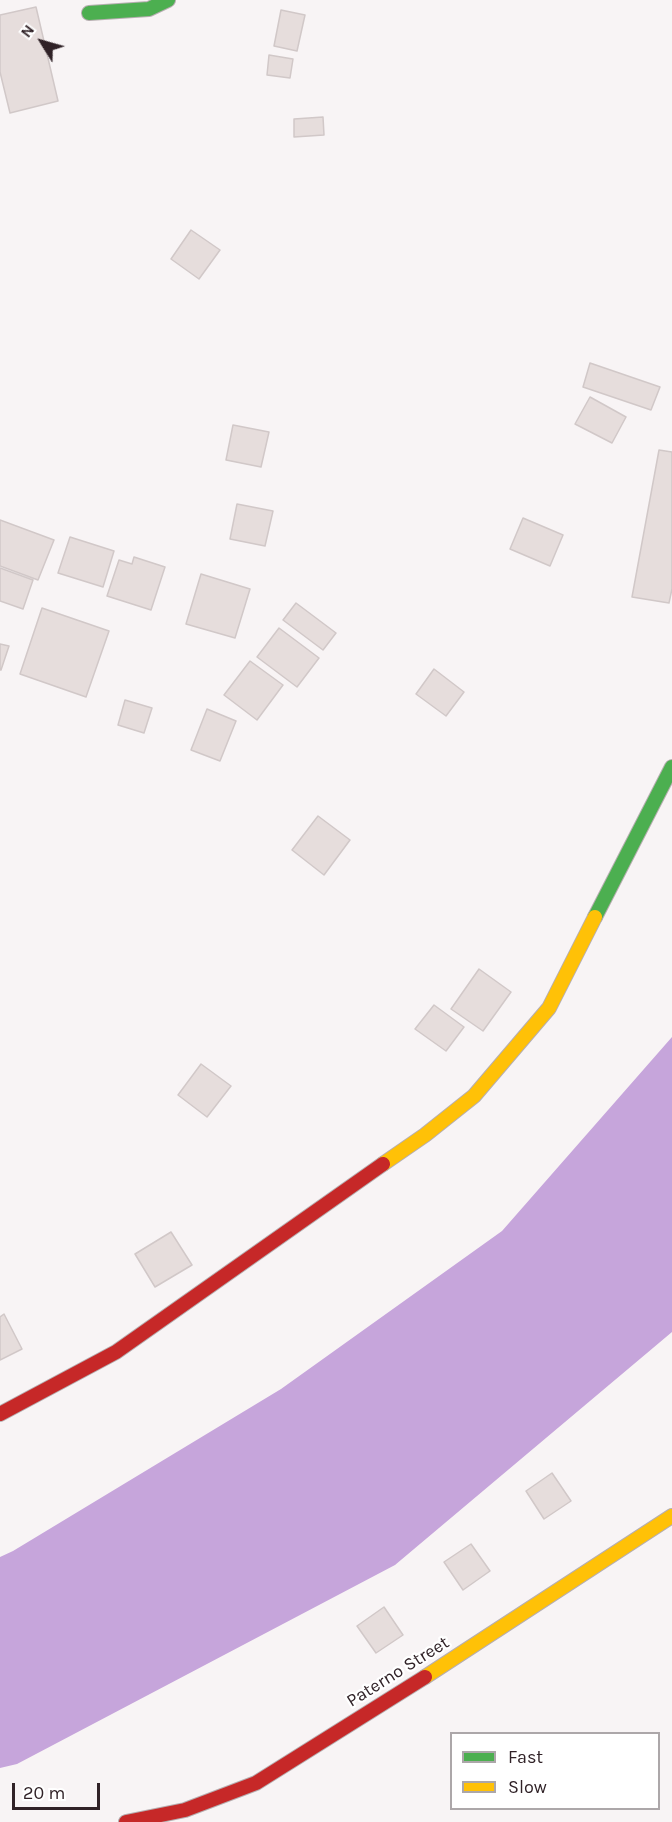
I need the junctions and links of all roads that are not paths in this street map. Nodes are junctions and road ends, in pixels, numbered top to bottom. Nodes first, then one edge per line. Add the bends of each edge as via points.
1 (168, 0) edge
2 (89, 13) dead end
3 (672, 767) edge
4 (0, 1414) edge
5 (672, 1516) edge
6 (126, 1822) edge

1 - 2 street via 149,9
3 - 4 street via 549,1008 474,1096 425,1135 116,1352
5 - 6 street, Paterno Street via 256,1783 185,1810

